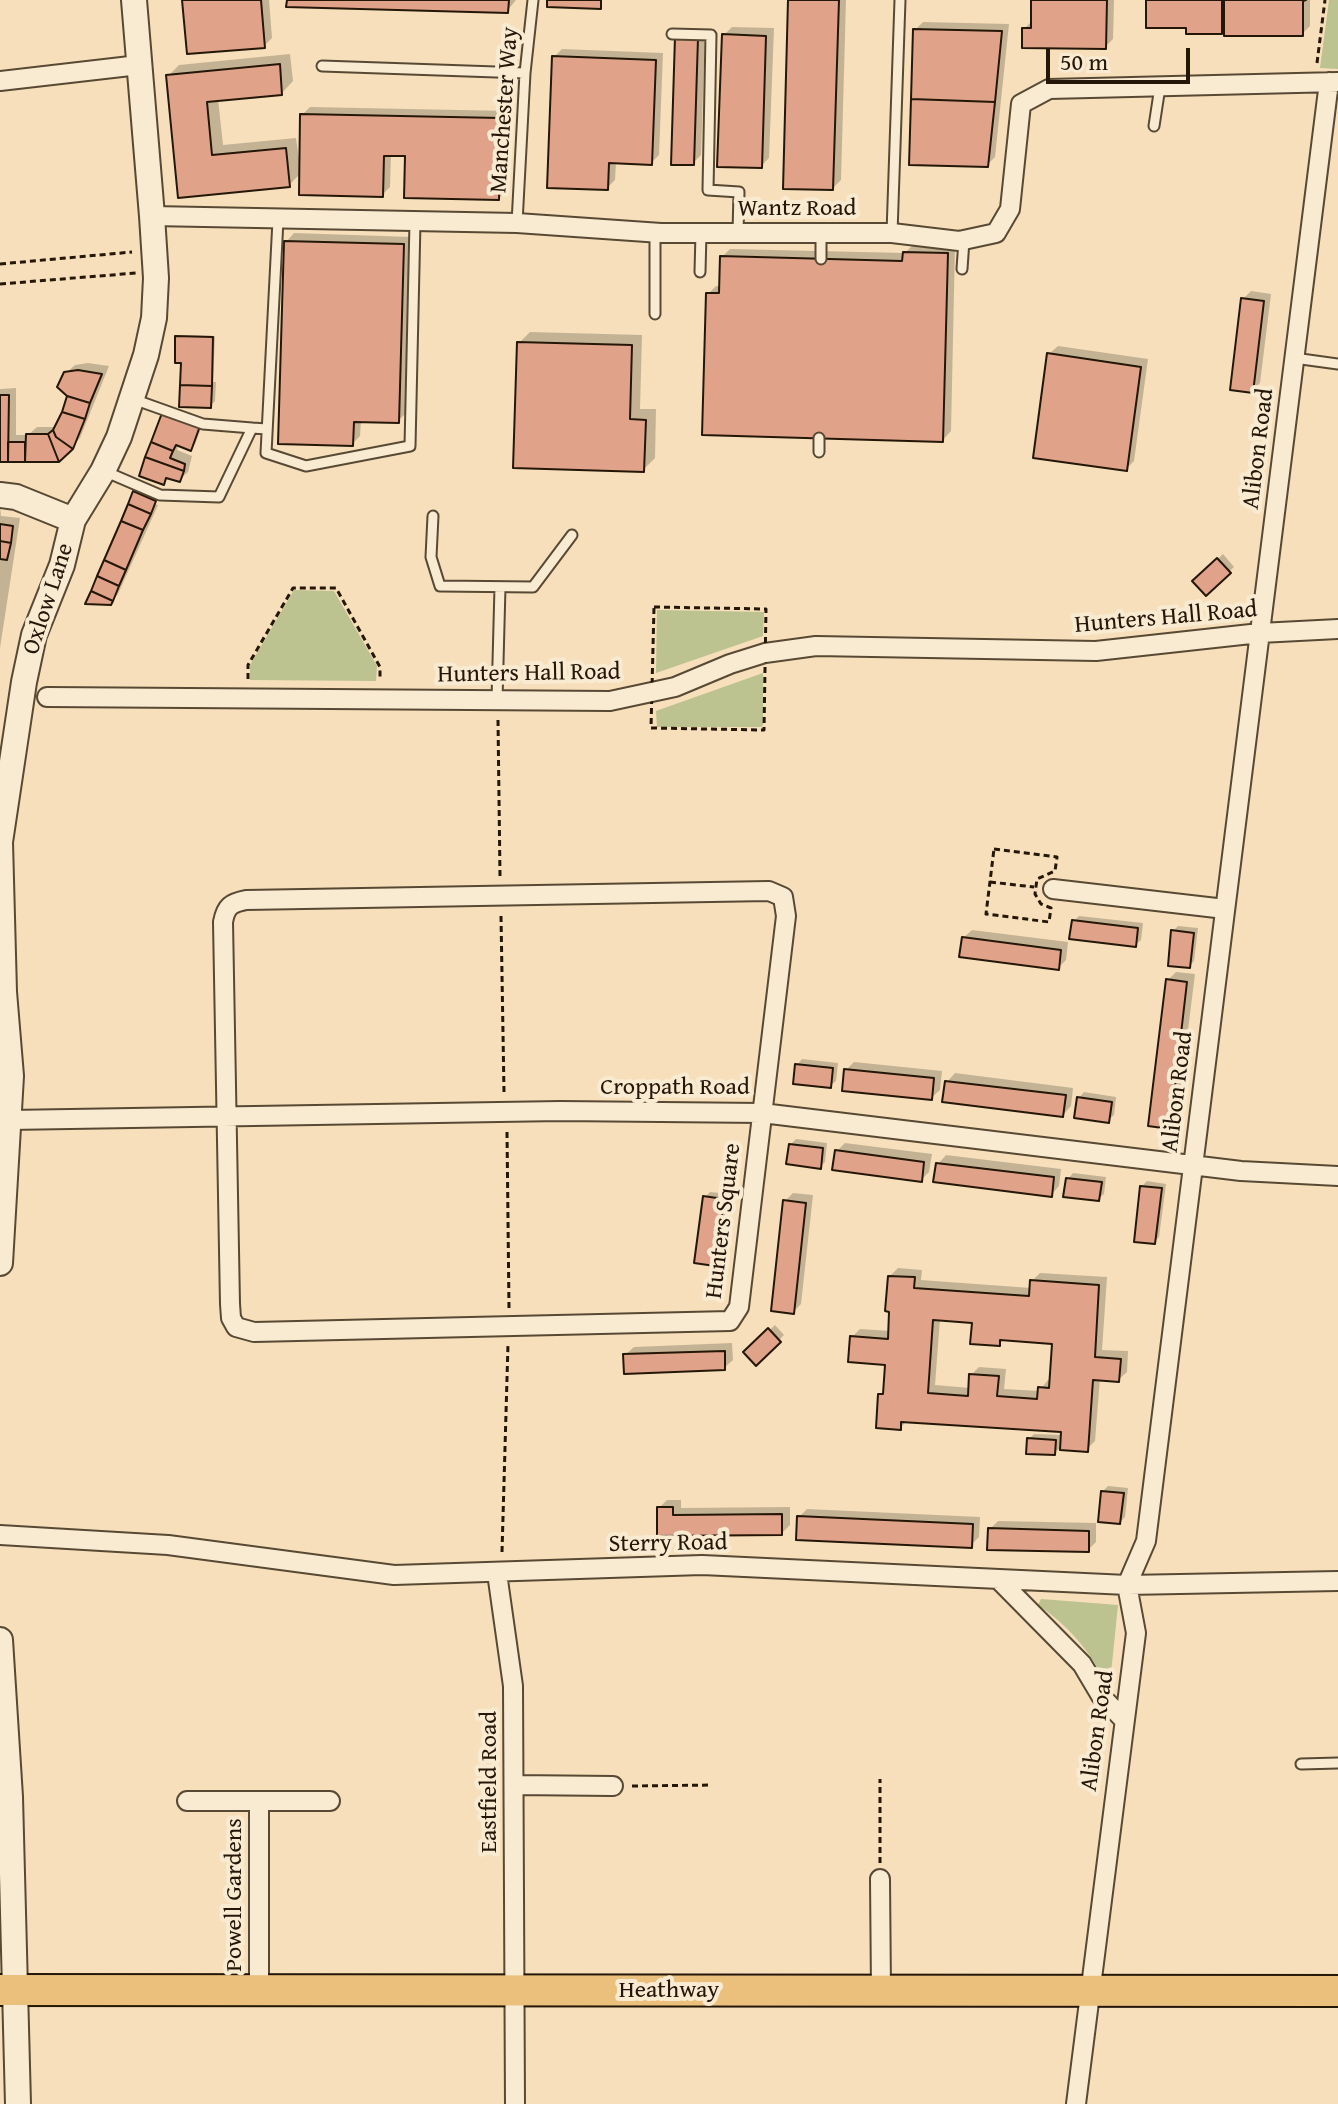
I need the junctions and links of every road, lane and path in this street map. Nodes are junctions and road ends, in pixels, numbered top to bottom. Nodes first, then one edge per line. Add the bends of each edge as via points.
1 (134, 0) edge
2 (533, 0) edge
3 (900, 0) edge
4 (1325, 0) edge
5 (672, 34) dead end
6 (139, 65) junction
7 (322, 66) dead end
8 (525, 73) junction
9 (0, 81) edge
10 (1327, 83) edge
11 (1160, 87) junction
12 (1154, 126) dead end
13 (152, 216) junction
14 (278, 220) junction
15 (415, 222) junction
16 (517, 223) junction
17 (655, 232) junction
18 (701, 233) junction
19 (738, 233) junction
20 (821, 233) junction
21 (892, 233) junction
22 (964, 240) junction
23 (821, 259) dead end
24 (155, 261) junction
25 (0, 264) edge
26 (962, 269) dead end
27 (700, 272) dead end
28 (0, 284) edge
29 (655, 314) dead end
30 (1294, 358) junction
31 (1338, 364) edge
32 (133, 399) junction
33 (252, 428) junction
34 (267, 429) junction
35 (819, 438) dead end
36 (819, 452) dead end
37 (103, 471) junction
38 (0, 495) edge
39 (433, 516) dead end
40 (73, 520) junction
41 (572, 535) dead end
42 (500, 587) junction
43 (1338, 629) edge
44 (1260, 633) junction
45 (47, 697) dead end
46 (247, 698) junction
47 (379, 699) junction
48 (497, 700) junction
49 (0, 842) edge
50 (990, 882) junction
51 (1044, 888) junction
52 (501, 896) junction
53 (1225, 909) junction
54 (2, 992) edge
55 (506, 1112) junction
56 (762, 1113) junction
57 (227, 1118) junction
58 (9, 1120) junction
59 (1194, 1164) junction
60 (1338, 1176) edge
61 (0, 1263) edge
62 (509, 1327) junction
63 (0, 1535) edge
64 (499, 1573) junction
65 (1000, 1581) junction
66 (1338, 1581) edge
67 (1127, 1585) junction
68 (0, 1640) edge
69 (1124, 1720) junction
70 (1338, 1763) edge
71 (1301, 1764) dead end
72 (880, 1779) dead end
73 (515, 1785) junction
74 (712, 1785) dead end
75 (613, 1786) joint
76 (187, 1801) dead end
77 (259, 1801) junction
78 (330, 1801) dead end
79 (880, 1879) joint
80 (259, 1989) junction
81 (8, 1990) edge
82 (1090, 1990) junction
83 (515, 1991) junction
84 (881, 1991) junction
85 (1338, 1991) edge
86 (18, 2104) edge
87 (515, 2104) edge
88 (1076, 2104) edge

1 - 6 street, Oxlow Lane
2 - 8 lane, Manchester Way
3 - 21 lane
4 - 10 path
5 - 19 lane via 711,35 708,190 739,192
6 - 9 street
6 - 13 street, Oxlow Lane
7 - 8 lane
8 - 16 lane, Manchester Way
10 - 11 street, Wantz Road
10 - 30 street, Alibon Road
11 - 12 lane
11 - 22 street, Wantz Road via 1049,89 1021,104 1010,209 996,233
13 - 14 street, Wantz Road
13 - 24 street, Oxlow Lane
14 - 15 street, Wantz Road
14 - 34 lane
15 - 16 street, Wantz Road
15 - 34 lane via 410,446 306,466 266,453
16 - 17 street, Wantz Road
17 - 18 street, Wantz Road
17 - 29 lane
18 - 19 street, Wantz Road
18 - 27 lane
19 - 20 street, Wantz Road
20 - 21 street, Wantz Road
20 - 23 lane
21 - 22 street, Wantz Road
22 - 26 lane
24 - 25 path
24 - 28 path
24 - 32 street, Oxlow Lane via 154,318
30 - 31 lane
30 - 44 street, Alibon Road
32 - 33 lane via 203,424
32 - 37 street, Oxlow Lane
33 - 34 lane
33 - 37 lane via 219,497 160,495
35 - 36 lane
37 - 40 street, Oxlow Lane
38 - 40 street
39 - 42 lane via 431,557 440,586
40 - 49 street, Oxlow Lane via 62,565 34,635
41 - 42 lane via 533,587
42 - 48 lane
43 - 44 street, Hunters Hall Road
44 - 48 street, Hunters Hall Road via 1096,651 816,646 765,653 675,687 610,701
44 - 53 street, Alibon Road
45 - 46 street, Hunters Hall Road
46 - 47 street, Hunters Hall Road
46 - 47 path via 248,665 293,588 336,588 380,667
47 - 48 street, Hunters Hall Road
48 - 52 path
49 - 54 street, Oxlow Lane
50 - 51 path
50 - 51 path via 986,914 1049,922 1051,908 1041,904
50 - 51 path via 994,849 1057,857 1055,871 1037,879
51 - 53 street
52 - 55 path
52 - 56 street, Hunters Square via 769,891 783,897 786,916
52 - 57 street, Hunters Square via 232,903 223,922
53 - 59 street, Alibon Road
54 - 58 street, Oxlow Lane via 11,1076
55 - 56 street, Croppath Road
55 - 57 street, Croppath Road
55 - 62 path
56 - 59 street, Croppath Road
56 - 62 street, Hunters Square via 739,1307 730,1321
57 - 58 street, Croppath Road
57 - 62 street, Hunters Square via 230,1304 236,1327 254,1332
58 - 61 street, Oxlow Lane
59 - 60 street, Croppath Road
59 - 67 street, Alibon Road via 1146,1541
62 - 64 path
63 - 64 street, Sterry Road via 168,1545 394,1575
64 - 65 street, Sterry Road via 702,1565
64 - 73 street, Eastfield Road via 513,1686
65 - 67 street, Sterry Road
65 - 69 street via 1082,1664
66 - 67 street, Sterry Road
67 - 69 street, Alibon Road via 1136,1633
68 - 81 street via 10,1797
69 - 82 street, Alibon Road
70 - 71 lane
72 - 79 path
73 - 75 street
73 - 83 street, Eastfield Road
74 - 75 path
76 - 77 street, Powell Gardens
77 - 78 street, Powell Gardens
77 - 80 street, Powell Gardens
79 - 84 street
80 - 81 main road, Heathway
80 - 83 main road, Heathway
81 - 86 street
82 - 84 main road, Heathway
82 - 85 main road, Heathway
82 - 88 street, Alibon Road
83 - 84 main road, Heathway
83 - 87 street, Eastfield Road

